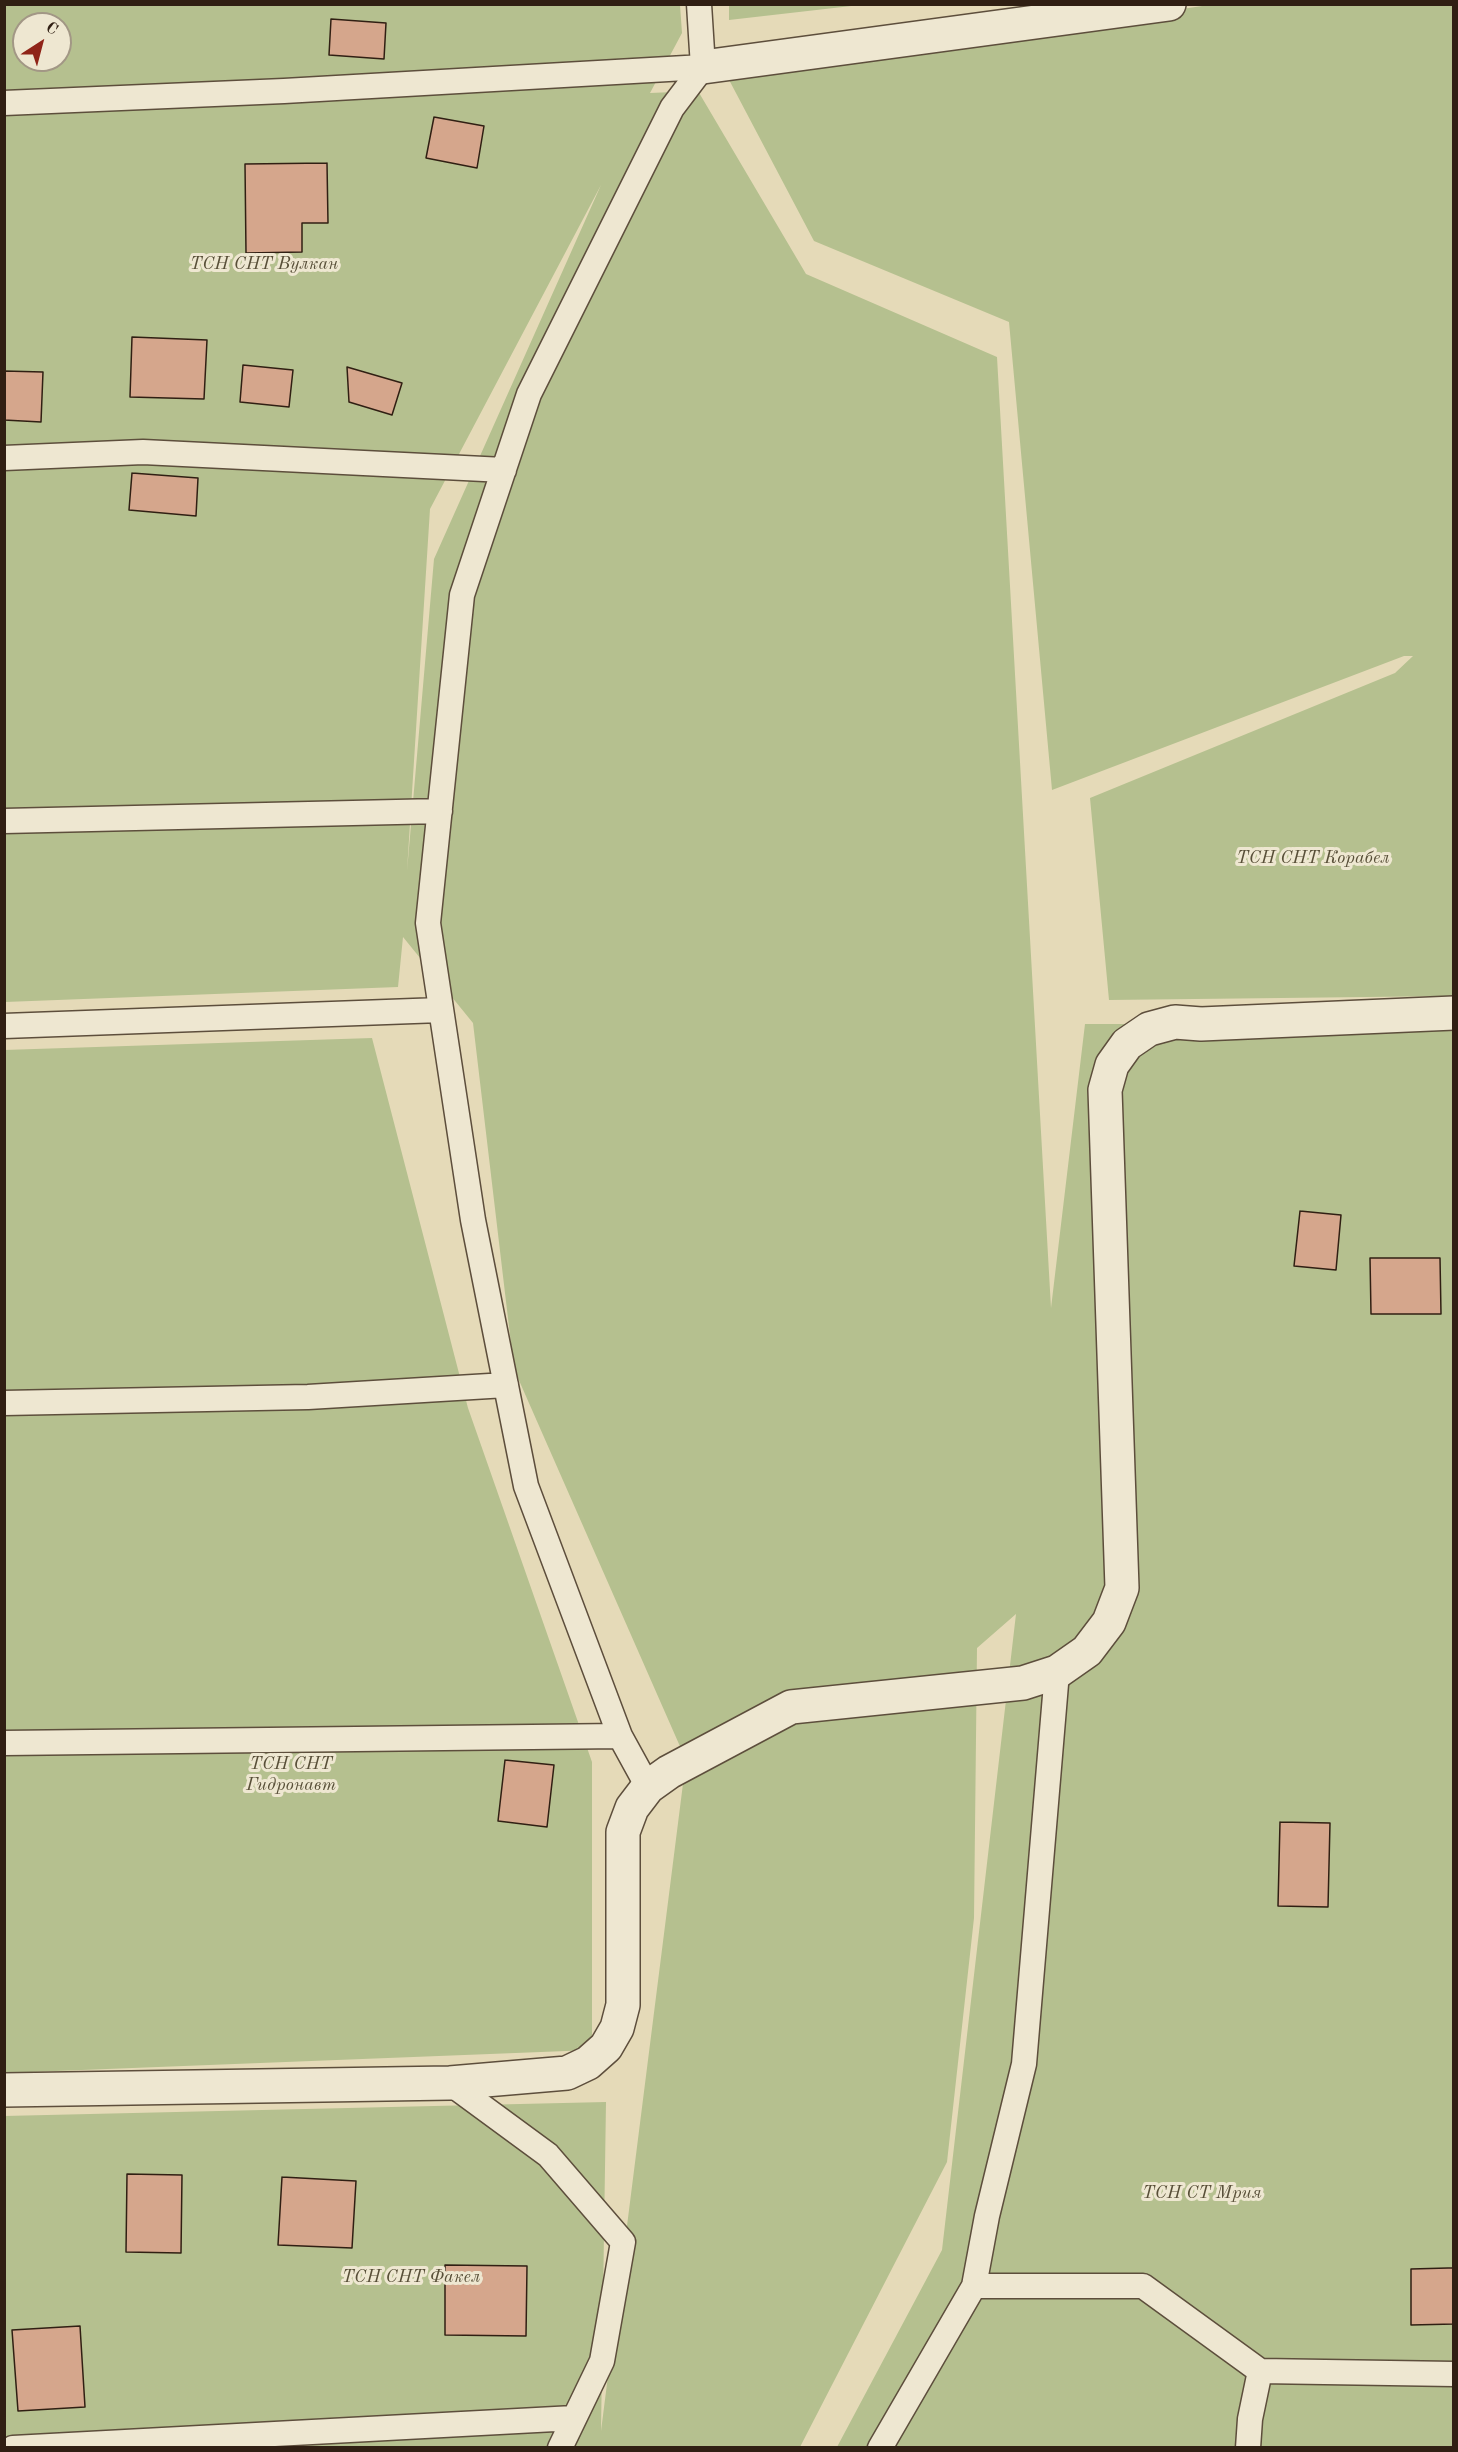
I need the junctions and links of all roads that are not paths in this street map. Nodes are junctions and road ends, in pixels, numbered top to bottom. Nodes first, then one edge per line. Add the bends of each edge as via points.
1 (699, 4) edge
2 (1169, 4) edge
3 (703, 67) junction
4 (4, 103) edge
5 (4, 458) edge
6 (504, 470) junction
7 (440, 811) junction
8 (4, 821) edge
9 (441, 1010) junction
10 (1454, 1013) edge
11 (4, 1026) edge
12 (506, 1384) junction
13 (4, 1403) edge
14 (1057, 1672) junction
15 (620, 1736) junction
16 (4, 1743) edge
17 (648, 1787) junction
18 (450, 2084) junction
19 (4, 2090) edge
20 (974, 2286) junction
21 (1260, 2371) junction
22 (1454, 2374) edge
23 (574, 2418) junction
24 (13, 2448) edge
25 (560, 2448) edge
26 (880, 2448) edge
27 (1248, 2448) edge

1 - 3 lane
2 - 3 street
3 - 4 lane
3 - 6 lane via 672,108 529,394
5 - 6 lane via 142,452
6 - 7 lane via 462,595
7 - 8 lane
7 - 9 lane via 428,923
9 - 11 lane
9 - 12 lane via 473,1220
10 - 14 street via 1175,1022 1149,1029 1127,1044 1112,1065 1105,1090 1122,1588 1109,1623 1087,1651
12 - 13 lane via 308,1397
12 - 15 lane via 526,1486
14 - 17 street via 1023,1683 791,1707
14 - 20 lane via 1024,2064
15 - 16 lane
15 - 17 lane
17 - 18 street via 632,1808 623,1832 623,2005 606,2048 567,2073
18 - 19 street
18 - 23 lane via 548,2155 623,2242 602,2361
20 - 21 lane via 1143,2286
20 - 26 lane
21 - 22 lane
21 - 27 lane
23 - 24 lane
23 - 25 lane

